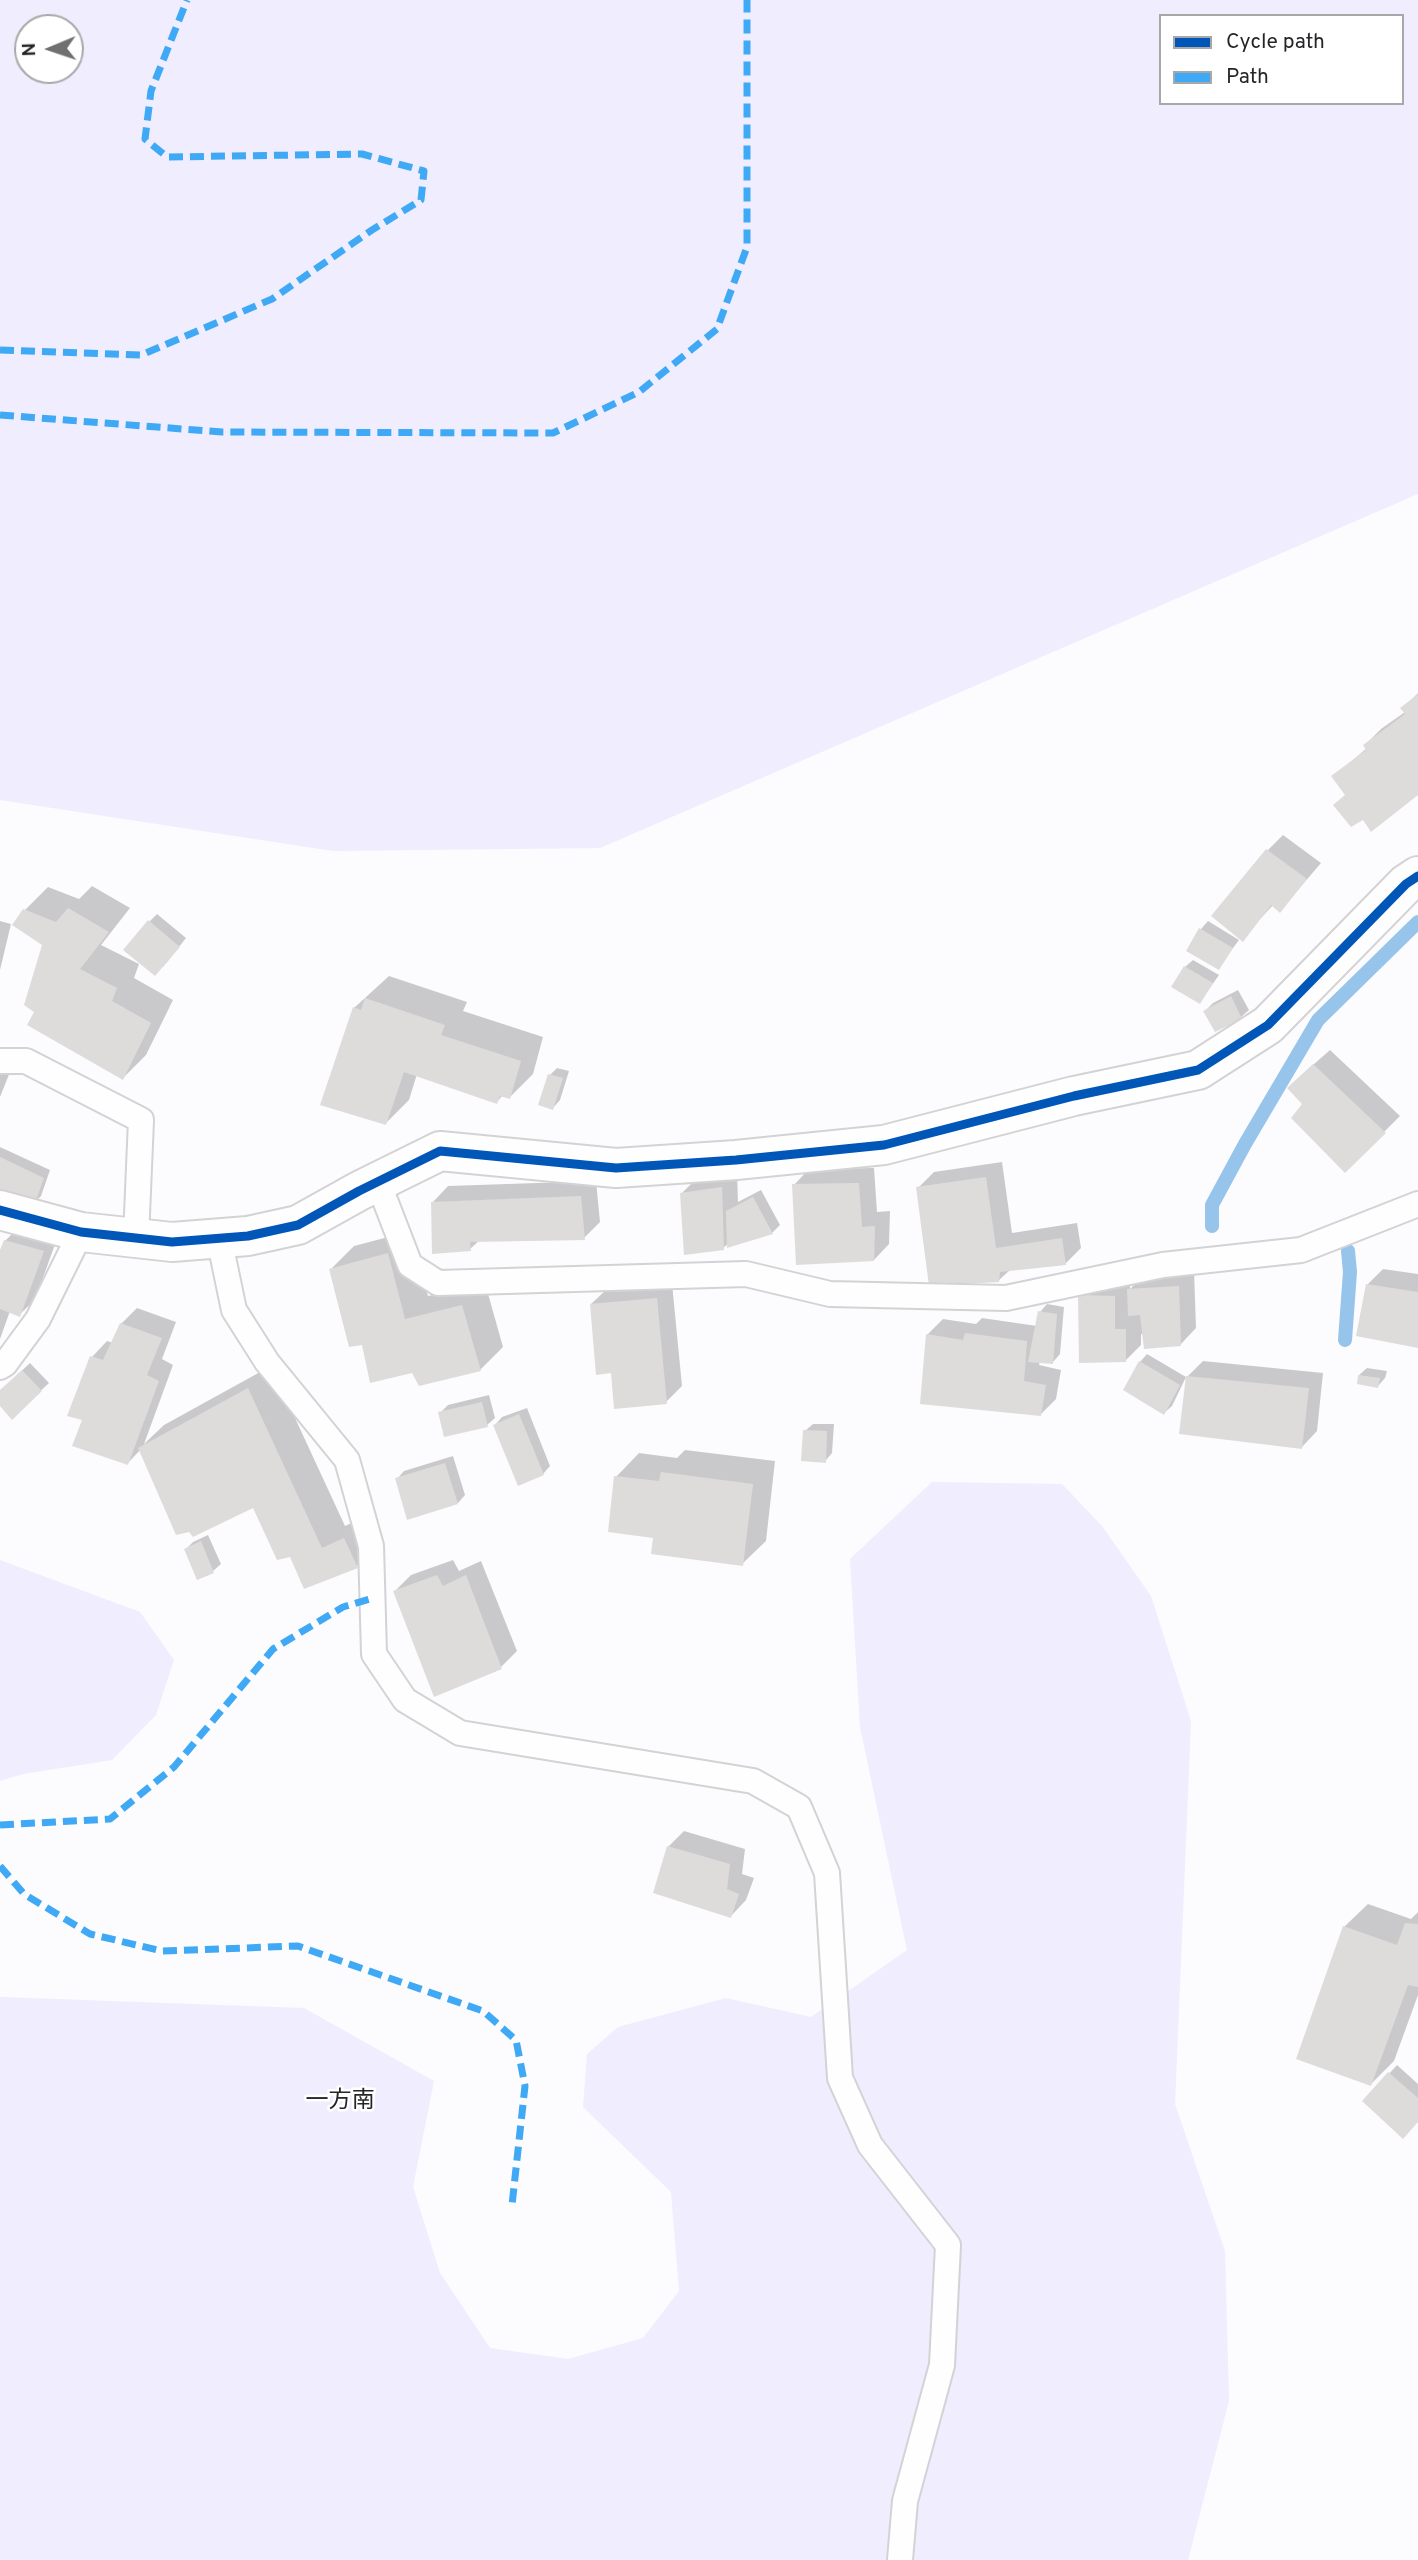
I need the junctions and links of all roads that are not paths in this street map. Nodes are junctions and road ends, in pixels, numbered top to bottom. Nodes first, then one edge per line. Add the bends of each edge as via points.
1 (1418, 876) edge
2 (0, 1061) edge
3 (378, 1182) junction
4 (1418, 1204) edge
5 (0, 1210) edge
6 (81, 1232) junction
7 (136, 1238) junction
8 (219, 1238) junction
9 (0, 1367) edge
10 (900, 2560) edge

1 - 3 street via 1268,1025 1198,1070 1074,1096 884,1145 616,1168 440,1151
2 - 7 lane via 26,1061 141,1120
3 - 4 lane via 410,1265 438,1283 746,1274 830,1293 1006,1298 1163,1265 1301,1250
3 - 8 street via 298,1225
5 - 6 street
6 - 7 street
6 - 9 lane via 38,1319
7 - 8 street via 172,1242
8 - 10 lane via 234,1310 267,1362 347,1460 371,1546 374,1654 405,1700 460,1733 753,1781 799,1807 827,1873 840,2078 870,2145 947,2245 942,2365 905,2501

